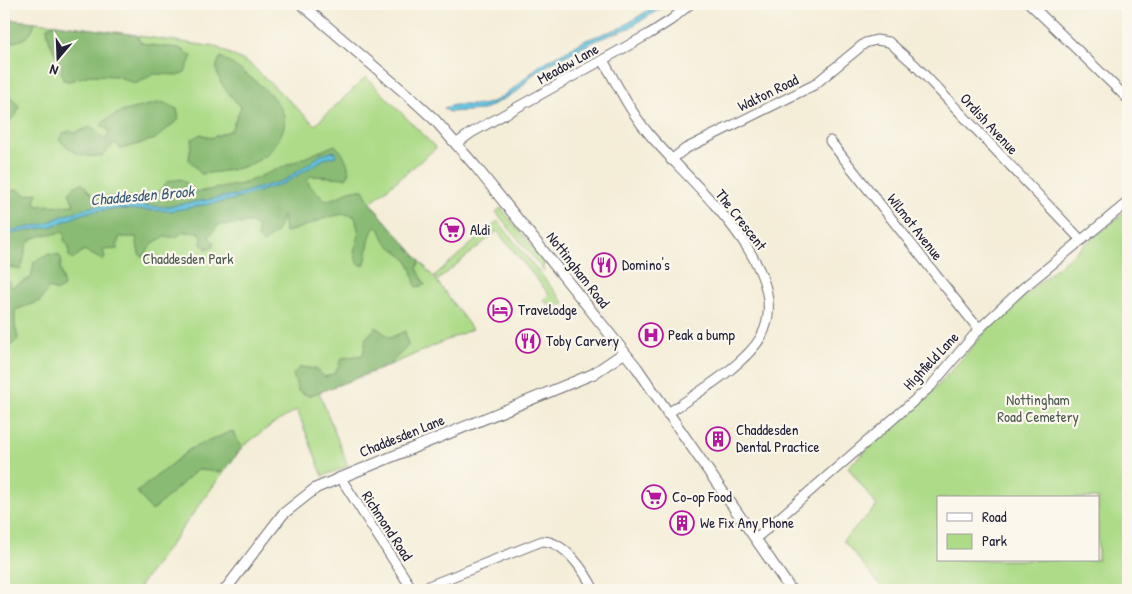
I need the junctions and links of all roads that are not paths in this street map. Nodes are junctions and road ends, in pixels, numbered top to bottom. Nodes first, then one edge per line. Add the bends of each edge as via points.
1 (301, 4) edge
2 (690, 4) edge
3 (1030, 4) edge
4 (870, 41) joint
5 (603, 60) junction
6 (1128, 99) edge
7 (830, 141) dead end
8 (456, 144) junction
9 (671, 160) junction
10 (1128, 202) edge
11 (1081, 240) junction
12 (980, 328) junction
13 (624, 353) junction
14 (667, 414) junction
15 (340, 477) junction
16 (754, 540) junction
17 (225, 590) edge
18 (411, 590) edge
19 (594, 590) edge
20 (792, 590) edge

1 - 8 street, Nottingham Road via 412,98
2 - 5 street, Meadow Lane via 671,20
3 - 6 street
4 - 9 street, Walton Road via 860,45 814,85 685,149
4 - 11 street, Ordish Avenue via 884,41 896,47
5 - 8 street, Meadow Lane via 470,133
5 - 9 street, The Crescent via 642,125
7 - 12 street, Wilmot Avenue
8 - 13 street, Nottingham Road
9 - 14 street, The Crescent via 694,183 753,256 766,284 769,306 764,331 750,352
10 - 11 street, Highfield Lane
11 - 12 street, Highfield Lane
12 - 16 street, Highfield Lane via 931,386
13 - 14 street, Nottingham Road
13 - 15 street, Chaddesden Lane via 593,374
14 - 16 street, Nottingham Road
15 - 17 street, Chaddesden Lane via 308,493 283,514
15 - 18 street, Richmond Road
16 - 20 street, Nottingham Road
18 - 19 street via 546,541 572,559

